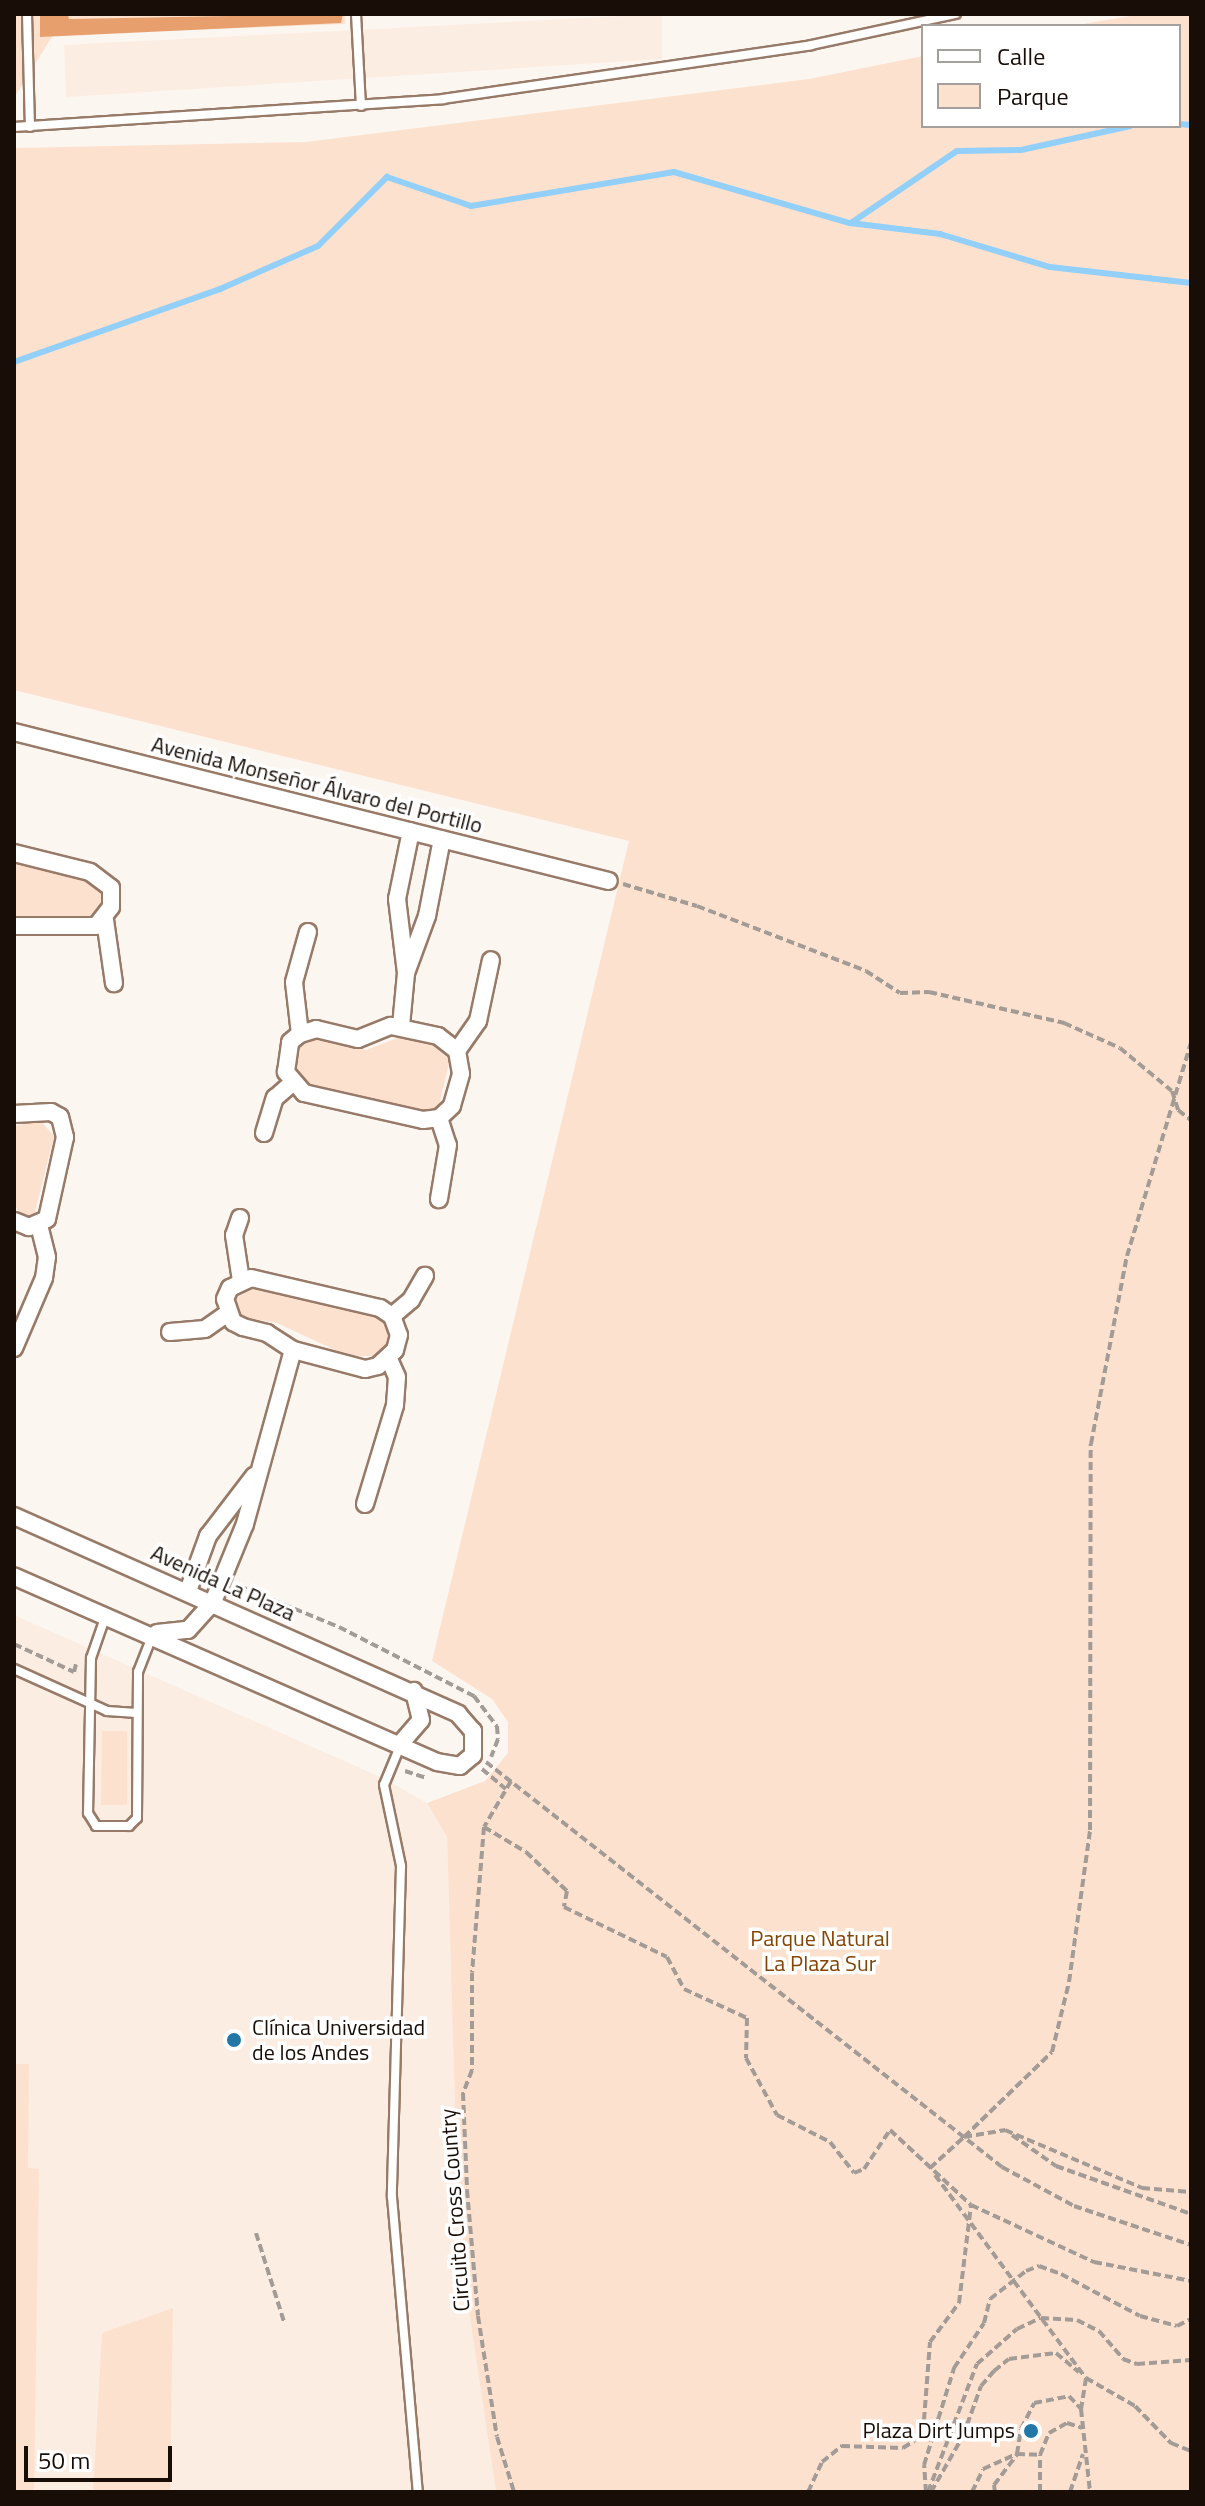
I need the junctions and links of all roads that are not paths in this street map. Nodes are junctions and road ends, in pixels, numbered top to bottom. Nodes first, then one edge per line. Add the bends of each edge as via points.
1 (27, 14) edge
2 (356, 14) edge
3 (956, 14) edge
4 (361, 106) junction
5 (14, 127) edge
6 (30, 127) junction
7 (14, 732) edge
8 (411, 831) junction
9 (442, 839) junction
10 (14, 853) edge
11 (609, 881) road end
12 (105, 920) junction
13 (14, 926) edge
14 (308, 932) dead end
15 (491, 960) dead end
16 (406, 973) junction
17 (114, 983) dead end
18 (401, 1026) junction
19 (300, 1034) junction
20 (457, 1051) junction
21 (292, 1083) junction
22 (14, 1114) edge
23 (439, 1118) junction
24 (264, 1133) dead end
25 (439, 1199) dead end
26 (240, 1218) dead end
27 (14, 1221) edge
28 (39, 1226) junction
29 (425, 1276) dead end
30 (241, 1281) junction
31 (228, 1313) junction
32 (392, 1316) junction
33 (170, 1332) dead end
34 (14, 1348) edge
35 (293, 1350) junction
36 (389, 1359) junction
37 (258, 1472) junction
38 (365, 1504) dead end
39 (14, 1516) edge
40 (14, 1576) edge
41 (188, 1591) junction
42 (213, 1602) junction
43 (106, 1615) junction
44 (153, 1633) junction
45 (14, 1669) edge
46 (414, 1691) junction
47 (90, 1704) junction
48 (137, 1713) junction
49 (401, 1743) junction
50 (418, 2492) edge

1 - 6 lane
2 - 4 lane
3 - 4 lane via 811,45
4 - 6 lane
5 - 6 lane
7 - 8 street, Avenida Monseñor Álvaro del Portillo
8 - 9 street, Avenida Monseñor Álvaro del Portillo
8 - 16 street via 396,915
9 - 11 street, Avenida Monseñor Álvaro del Portillo
9 - 16 street via 427,916
10 - 12 street via 102,878 111,888
12 - 13 street via 83,928
12 - 17 street
14 - 19 street via 294,982
15 - 20 street via 478,1021
16 - 18 street
18 - 19 street via 358,1039 316,1029
18 - 20 street via 438,1036
19 - 21 street via 290,1042 284,1060
20 - 23 street via 461,1074 452,1106
21 - 23 street via 304,1093 423,1120
21 - 24 street via 275,1098
22 - 28 street via 51,1112 64,1127 64,1158 51,1210
23 - 25 street via 448,1145
26 - 30 street via 234,1235
27 - 28 street
28 - 34 street via 47,1257 44,1278
29 - 32 street via 411,1300
30 - 31 street via 230,1288
30 - 32 street via 264,1278 380,1308
31 - 33 street via 205,1329
31 - 35 street via 233,1322 267,1333
32 - 36 street via 399,1335
35 - 36 street via 365,1369
35 - 37 street via 279,1414
36 - 38 street via 397,1377 395,1405
37 - 41 street via 208,1536
37 - 42 street via 245,1524
39 - 41 street, Avenida La Plaza
40 - 43 street, Avenida La Plaza
41 - 42 street, Avenida La Plaza
42 - 44 street via 188,1630
42 - 46 street, Avenida La Plaza
43 - 44 street, Avenida La Plaza
43 - 47 lane via 92,1650
44 - 48 lane via 140,1661
44 - 49 street, Avenida La Plaza
45 - 47 lane
46 - 49 street via 421,1720
46 - 49 street, Avenida La Plaza via 464,1718 473,1731 475,1749 469,1762 452,1766
47 - 48 lane
47 - 48 lane via 88,1813 96,1826 129,1826 137,1818
49 - 50 lane via 384,1791 401,1866 392,2197

